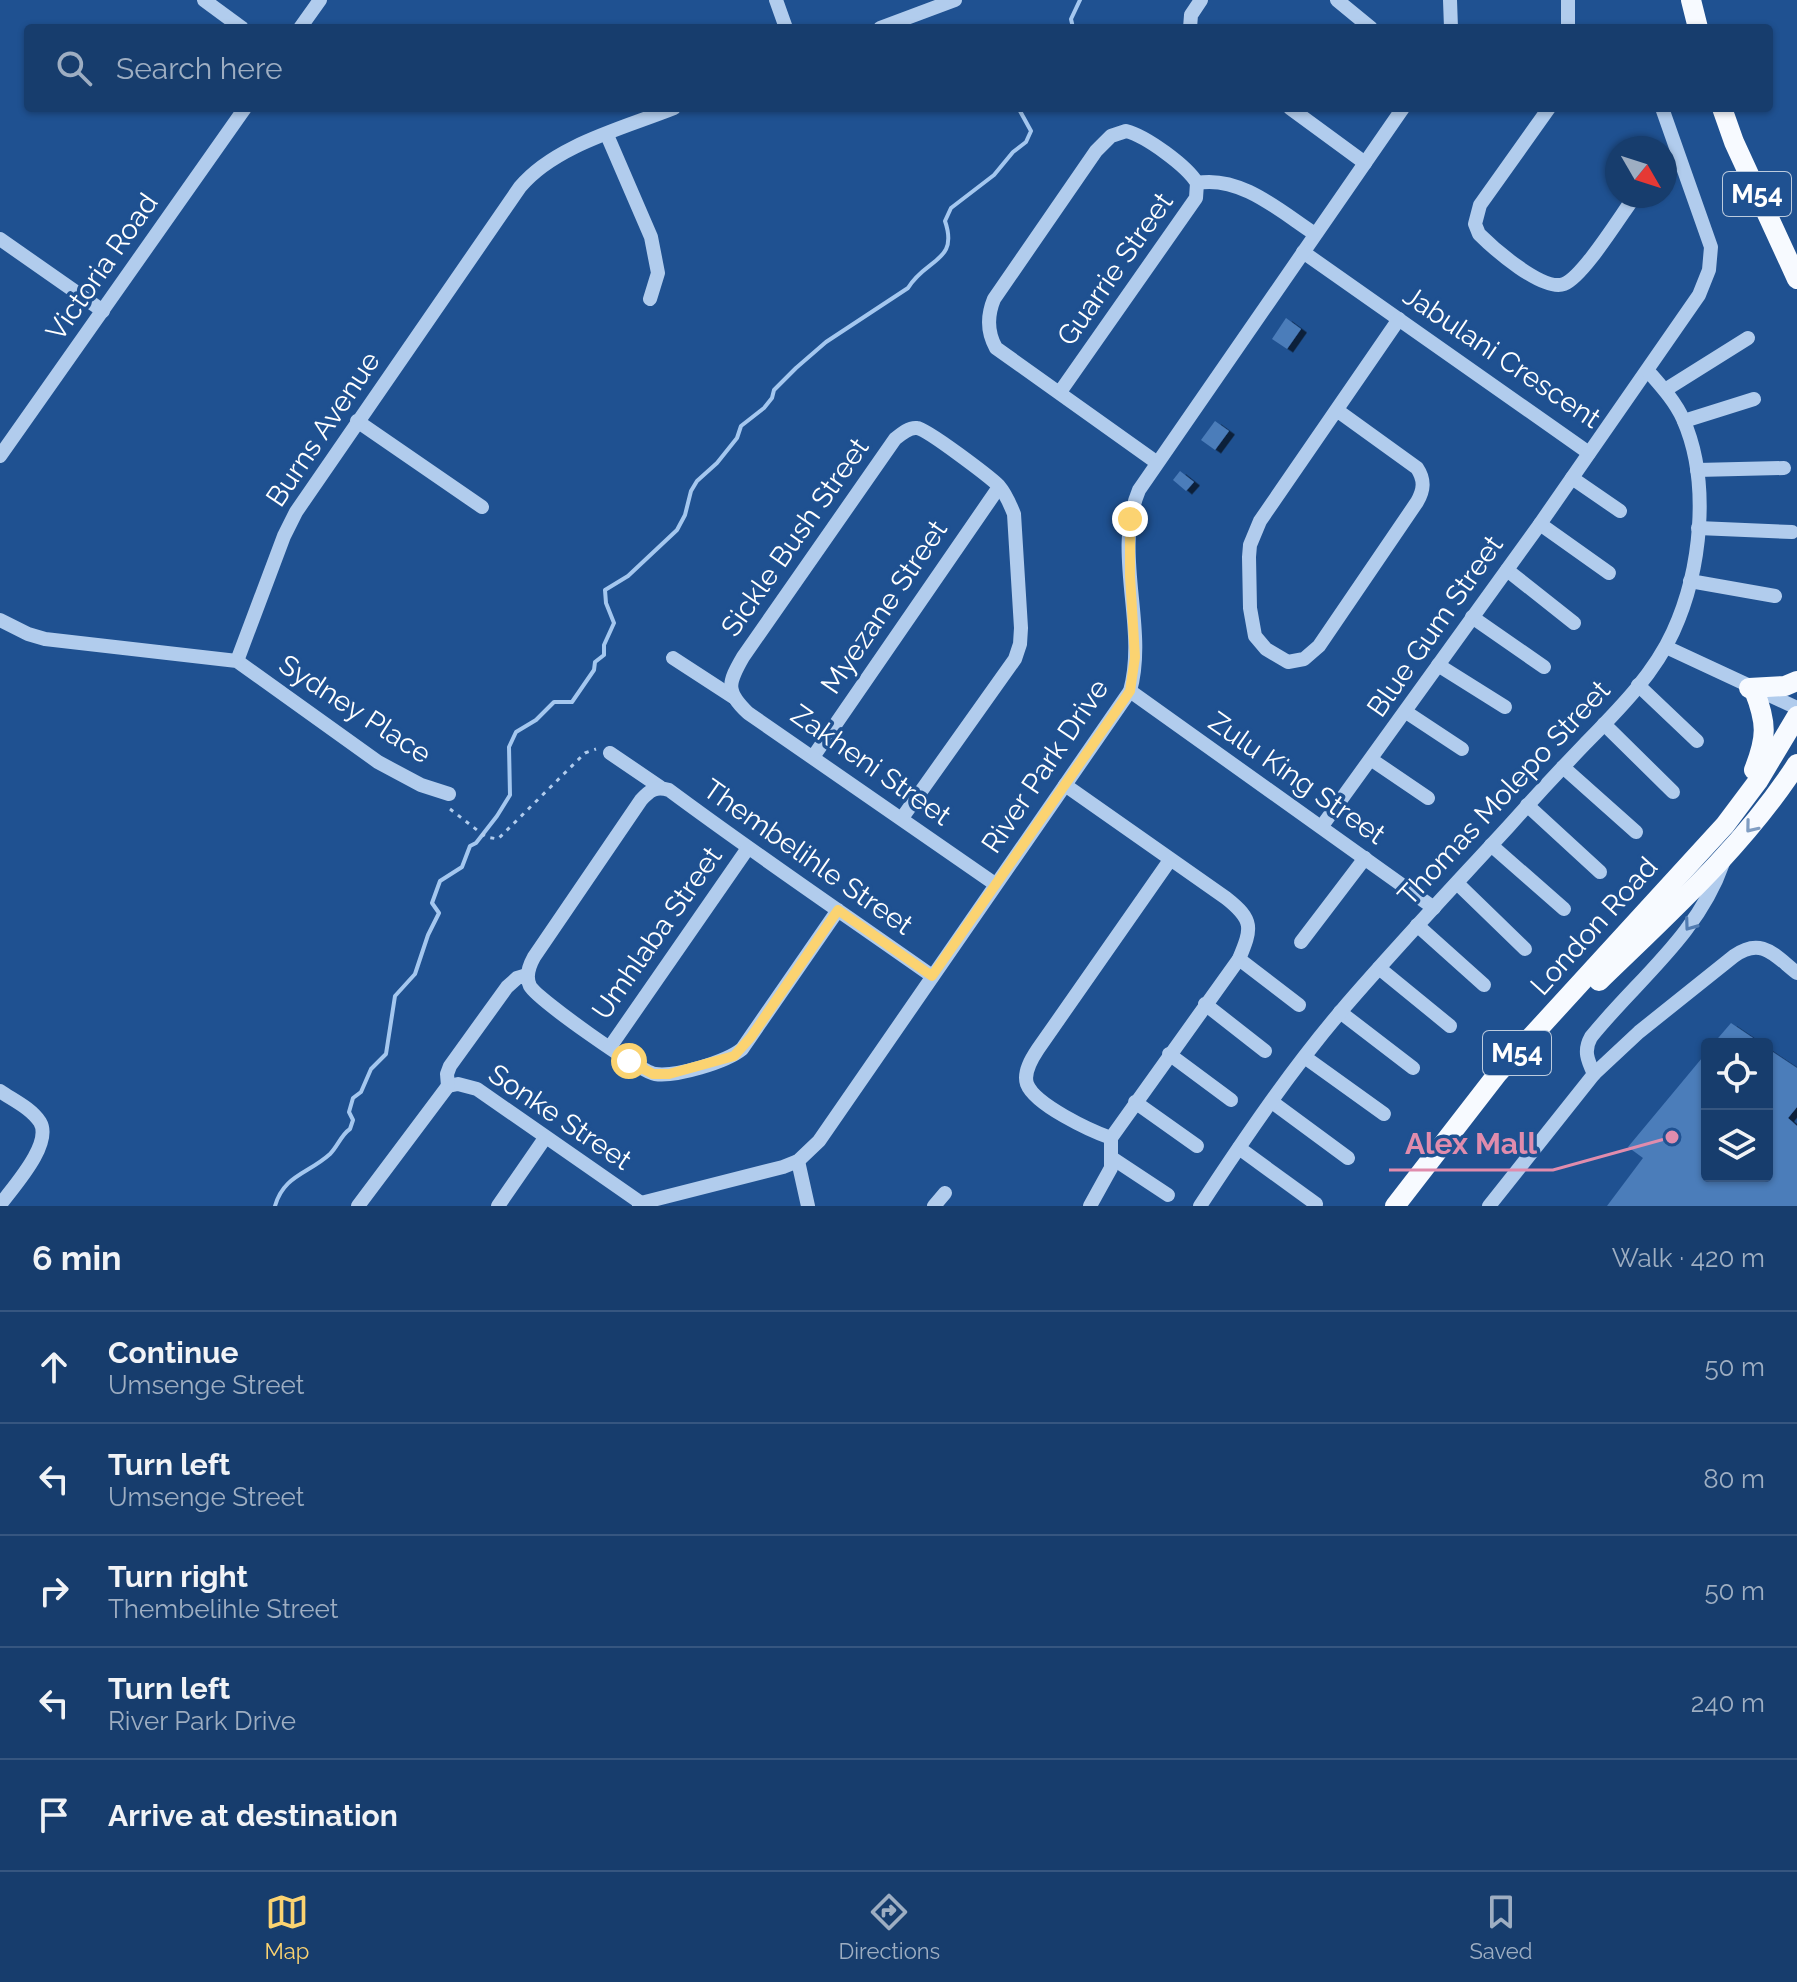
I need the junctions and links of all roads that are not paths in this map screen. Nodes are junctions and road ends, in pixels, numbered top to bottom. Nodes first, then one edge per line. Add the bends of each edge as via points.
1 (204, 0) edge
2 (320, 0) edge
3 (776, 0) edge
4 (955, 0) edge
5 (1201, 0) edge
6 (1337, 0) edge
7 (1450, 0) edge
8 (1568, 0) edge
9 (1691, 0) edge
10 (1703, 0) edge
11 (237, 24) edge
12 (303, 24) edge
13 (785, 24) edge
14 (891, 24) edge
15 (1190, 24) edge
16 (1366, 24) edge
17 (1451, 24) edge
18 (1568, 24) edge
19 (1697, 24) edge
20 (1709, 24) edge
21 (242, 112) edge
22 (664, 112) edge
23 (1295, 112) edge
24 (1400, 112) edge
25 (1546, 112) edge
26 (1663, 112) edge
27 (1724, 112) edge
28 (1738, 112) edge
29 (607, 135) junction
30 (1672, 136) edge
31 (1677, 151) edge
32 (1365, 163) junction
33 (1194, 178) junction
34 (1626, 208) edge
35 (1315, 234) junction
36 (0, 239) edge
37 (1797, 251) edge
38 (1303, 252) junction
39 (1797, 279) edge
40 (650, 299) dead end
41 (103, 311) junction
42 (1399, 319) junction
43 (1748, 338) dead end
44 (1648, 371) junction
45 (1665, 390) junction
46 (1060, 392) junction
47 (1754, 399) dead end
48 (1338, 411) junction
49 (357, 421) junction
50 (1684, 421) junction
51 (1589, 453) junction
52 (0, 456) edge
53 (1156, 462) junction
54 (1784, 468) dead end
55 (1697, 470) junction
56 (1572, 478) junction
57 (999, 487) junction
58 (482, 507) dead end
59 (1620, 511) dead end
60 (1540, 524) junction
61 (1698, 528) junction
62 (1792, 532) dead end
63 (1507, 570) junction
64 (1609, 573) dead end
65 (1690, 581) junction
66 (1775, 596) dead end
67 (1472, 617) junction
68 (0, 620) edge
69 (1574, 623) dead end
70 (1666, 647) junction
71 (673, 658) dead end
72 (237, 661) junction
73 (1438, 665) junction
74 (1544, 667) dead end
75 (1797, 681) edge
76 (1638, 685) junction
77 (1752, 689) junction
78 (1130, 691) junction
79 (733, 697) junction
80 (1505, 707) dead end
81 (1797, 708) edge
82 (1406, 712) junction
83 (1797, 716) edge
84 (1604, 724) junction
85 (1697, 741) dead end
86 (1462, 749) dead end
87 (610, 753) road end
88 (813, 757) junction
89 (1372, 760) junction
90 (1796, 766) edge
91 (1563, 767) junction
92 (1065, 785) junction
93 (656, 788) junction
94 (1673, 792) dead end
95 (449, 794) road end
96 (1428, 798) dead end
97 (1527, 805) junction
98 (1739, 807) junction
99 (902, 818) junction
100 (1322, 826) junction
101 (1636, 832) dead end
102 (1491, 845) junction
103 (748, 848) junction
104 (1725, 856) junction
105 (1365, 858) junction
106 (1170, 860) junction
107 (1600, 872) dead end
108 (995, 884) junction
109 (1458, 884) junction
110 (1434, 908) junction
111 (1564, 909) dead end
112 (838, 910) junction
113 (1417, 925) junction
114 (1301, 942) dead end
115 (1525, 949) dead end
116 (1239, 959) junction
117 (1379, 968) junction
118 (1797, 973) edge
119 (932, 976) junction
120 (528, 980) junction
121 (1484, 985) dead end
122 (1205, 1004) junction
123 (1299, 1005) dead end
124 (1340, 1012) junction
125 (1450, 1026) dead end
126 (610, 1047) junction
127 (1265, 1051) dead end
128 (1169, 1054) junction
129 (1306, 1058) junction
130 (1413, 1068) dead end
131 (1594, 1074) junction
132 (448, 1086) junction
133 (0, 1091) edge
134 (1231, 1100) dead end
135 (1135, 1102) junction
136 (1272, 1102) junction
137 (1384, 1114) dead end
138 (545, 1138) junction
139 (1111, 1138) junction
140 (1197, 1146) dead end
141 (1239, 1148) junction
142 (1112, 1158) junction
143 (1348, 1158) dead end
144 (798, 1161) junction
145 (945, 1193) dead end
146 (1168, 1195) dead end
147 (1203, 1201) edge
148 (1316, 1204) dead end
149 (0, 1205) edge
150 (640, 1205) edge
151 (358, 1206) edge
152 (498, 1206) edge
153 (808, 1206) edge
154 (934, 1206) edge
155 (1090, 1206) edge
156 (1221, 1206) edge
157 (1395, 1206) edge
158 (1407, 1206) edge
159 (1489, 1206) edge

1 - 11 street
2 - 12 street
3 - 13 street
4 - 14 street
5 - 15 street
6 - 16 street
7 - 17 street
8 - 18 street
9 - 19 main road
10 - 20 main road
21 - 41 street, Victoria Road
22 - 29 street, Burns Avenue
23 - 32 street
24 - 32 street, River Park Drive
25 - 34 street via 1485,197 1475,224 1485,240 1544,283 1559,285 1578,272
26 - 30 street, Jabulani Crescent
27 - 39 main road, M54
28 - 37 main road, M54
29 - 40 street via 651,237 658,273
29 - 49 street, Burns Avenue via 562,153 528,177
31 - 44 street, Jabulani Crescent via 1711,258 1699,295
32 - 35 street, River Park Drive
33 - 35 street via 1251,192
33 - 46 street, Guarrie Street via 1196,198 1191,206
33 - 46 street via 1142,137 1118,133 1089,160 994,299 989,328 996,348
35 - 38 street, River Park Drive
36 - 41 street
38 - 42 street, Jabulani Crescent
38 - 53 street, River Park Drive
41 - 52 street, Victoria Road
42 - 48 street
42 - 51 street, Jabulani Crescent
43 - 45 street
44 - 45 street, Thomas Molepo Street
44 - 51 street, Jabulani Crescent
45 - 50 street, Thomas Molepo Street
46 - 53 street
47 - 50 street
48 - 48 street via 1260,521 1250,545 1255,636 1288,662 1304,659 1319,646 1423,490 1417,468
49 - 58 street
49 - 72 street, Burns Avenue via 284,536
50 - 55 street, Thomas Molepo Street
51 - 56 street, Blue Gum Street
53 - 78 street, River Park Drive via 1130,519 1135,657
54 - 55 street
55 - 61 street, Thomas Molepo Street
56 - 59 street
56 - 60 street, Blue Gum Street
57 - 79 street, Sickle Bush Street via 917,428 895,439 743,657 731,680
57 - 88 street, Myezane Street
57 - 99 street via 1014,514 1020,644 994,691
60 - 63 street, Blue Gum Street
60 - 64 street
61 - 62 street
61 - 65 street, Thomas Molepo Street
63 - 67 street, Blue Gum Street
63 - 69 street
65 - 66 street
65 - 70 street, Thomas Molepo Street
67 - 73 street, Blue Gum Street
67 - 74 street
68 - 72 street via 45,639
70 - 76 street, Thomas Molepo Street
70 - 77 street
71 - 79 street, Zakheni Street
72 - 95 street, Sydney Place via 378,762
73 - 80 street
73 - 82 street, Blue Gum Street
75 - 77 main road
76 - 84 street, Thomas Molepo Street
76 - 85 street
77 - 81 street
77 - 98 main road via 1765,736
78 - 92 street, River Park Drive
78 - 100 street, Zulu King Street
79 - 88 street, Zakheni Street
82 - 86 street
82 - 89 street, Blue Gum Street
83 - 98 main road, London Road / M54
84 - 91 street, Thomas Molepo Street
84 - 94 street
87 - 93 street, Thembelihle Street
88 - 99 street, Zakheni Street
89 - 96 street
89 - 100 street, Blue Gum Street
90 -> 104 main road, London Road / M54
91 - 97 street, Thomas Molepo Street
91 - 101 street
92 - 106 street
92 - 108 street, River Park Drive
93 - 103 street, Thembelihle Street via 669,790
93 - 120 street via 641,800 534,957
97 - 102 street, Thomas Molepo Street
97 - 107 street
98 - 157 main road, London Road / M54 via 1498,1073
99 - 108 street, Zakheni Street
100 - 105 street, Zulu King Street
102 - 109 street, Thomas Molepo Street
102 - 111 street
103 - 112 street, Thembelihle Street
103 - 126 street, Umhlaba Street
104 -> 131 street via 1715,886 1686,930 1591,1037 1586,1049
104 - 158 main road, London Road / M54 via 1525,1058
105 - 110 street, Zulu King Street
105 - 114 street
106 - 116 street via 1245,915 1249,933
106 - 139 street via 1038,1049 1026,1074 1027,1084 1042,1099
108 - 119 street, River Park Drive
109 - 110 street, Thomas Molepo Street
109 - 115 street
110 - 113 street, Thomas Molepo Street
112 - 119 street, Thembelihle Street
112 - 126 street via 734,1056 653,1074
113 - 117 street, Thomas Molepo Street
113 - 121 street
116 - 122 street
116 - 123 street
117 - 124 street, Thomas Molepo Street
117 - 125 street
118 - 131 street via 1771,951 1743,950
119 - 144 street, River Park Drive via 819,1141
120 - 126 street via 535,993
120 - 132 street via 517,978 507,987 450,1066
122 - 127 street
122 - 128 street
124 - 129 street, Thomas Molepo Street
124 - 130 street
128 - 134 street
128 - 135 street
129 - 136 street, Thomas Molepo Street
129 - 137 street
131 - 159 street
132 - 138 street, Sonke Street via 477,1089
132 - 151 street
133 - 149 street via 32,1113 43,1135
135 - 139 street
135 - 140 street
136 - 141 street, Thomas Molepo Street
136 - 143 street
138 - 150 street, Sonke Street
138 - 152 street
139 - 142 street
141 - 147 street, Thomas Molepo Street
141 - 148 street
142 - 146 street
142 - 155 street
144 - 150 street
144 - 153 street
145 - 154 street
147 - 156 street

